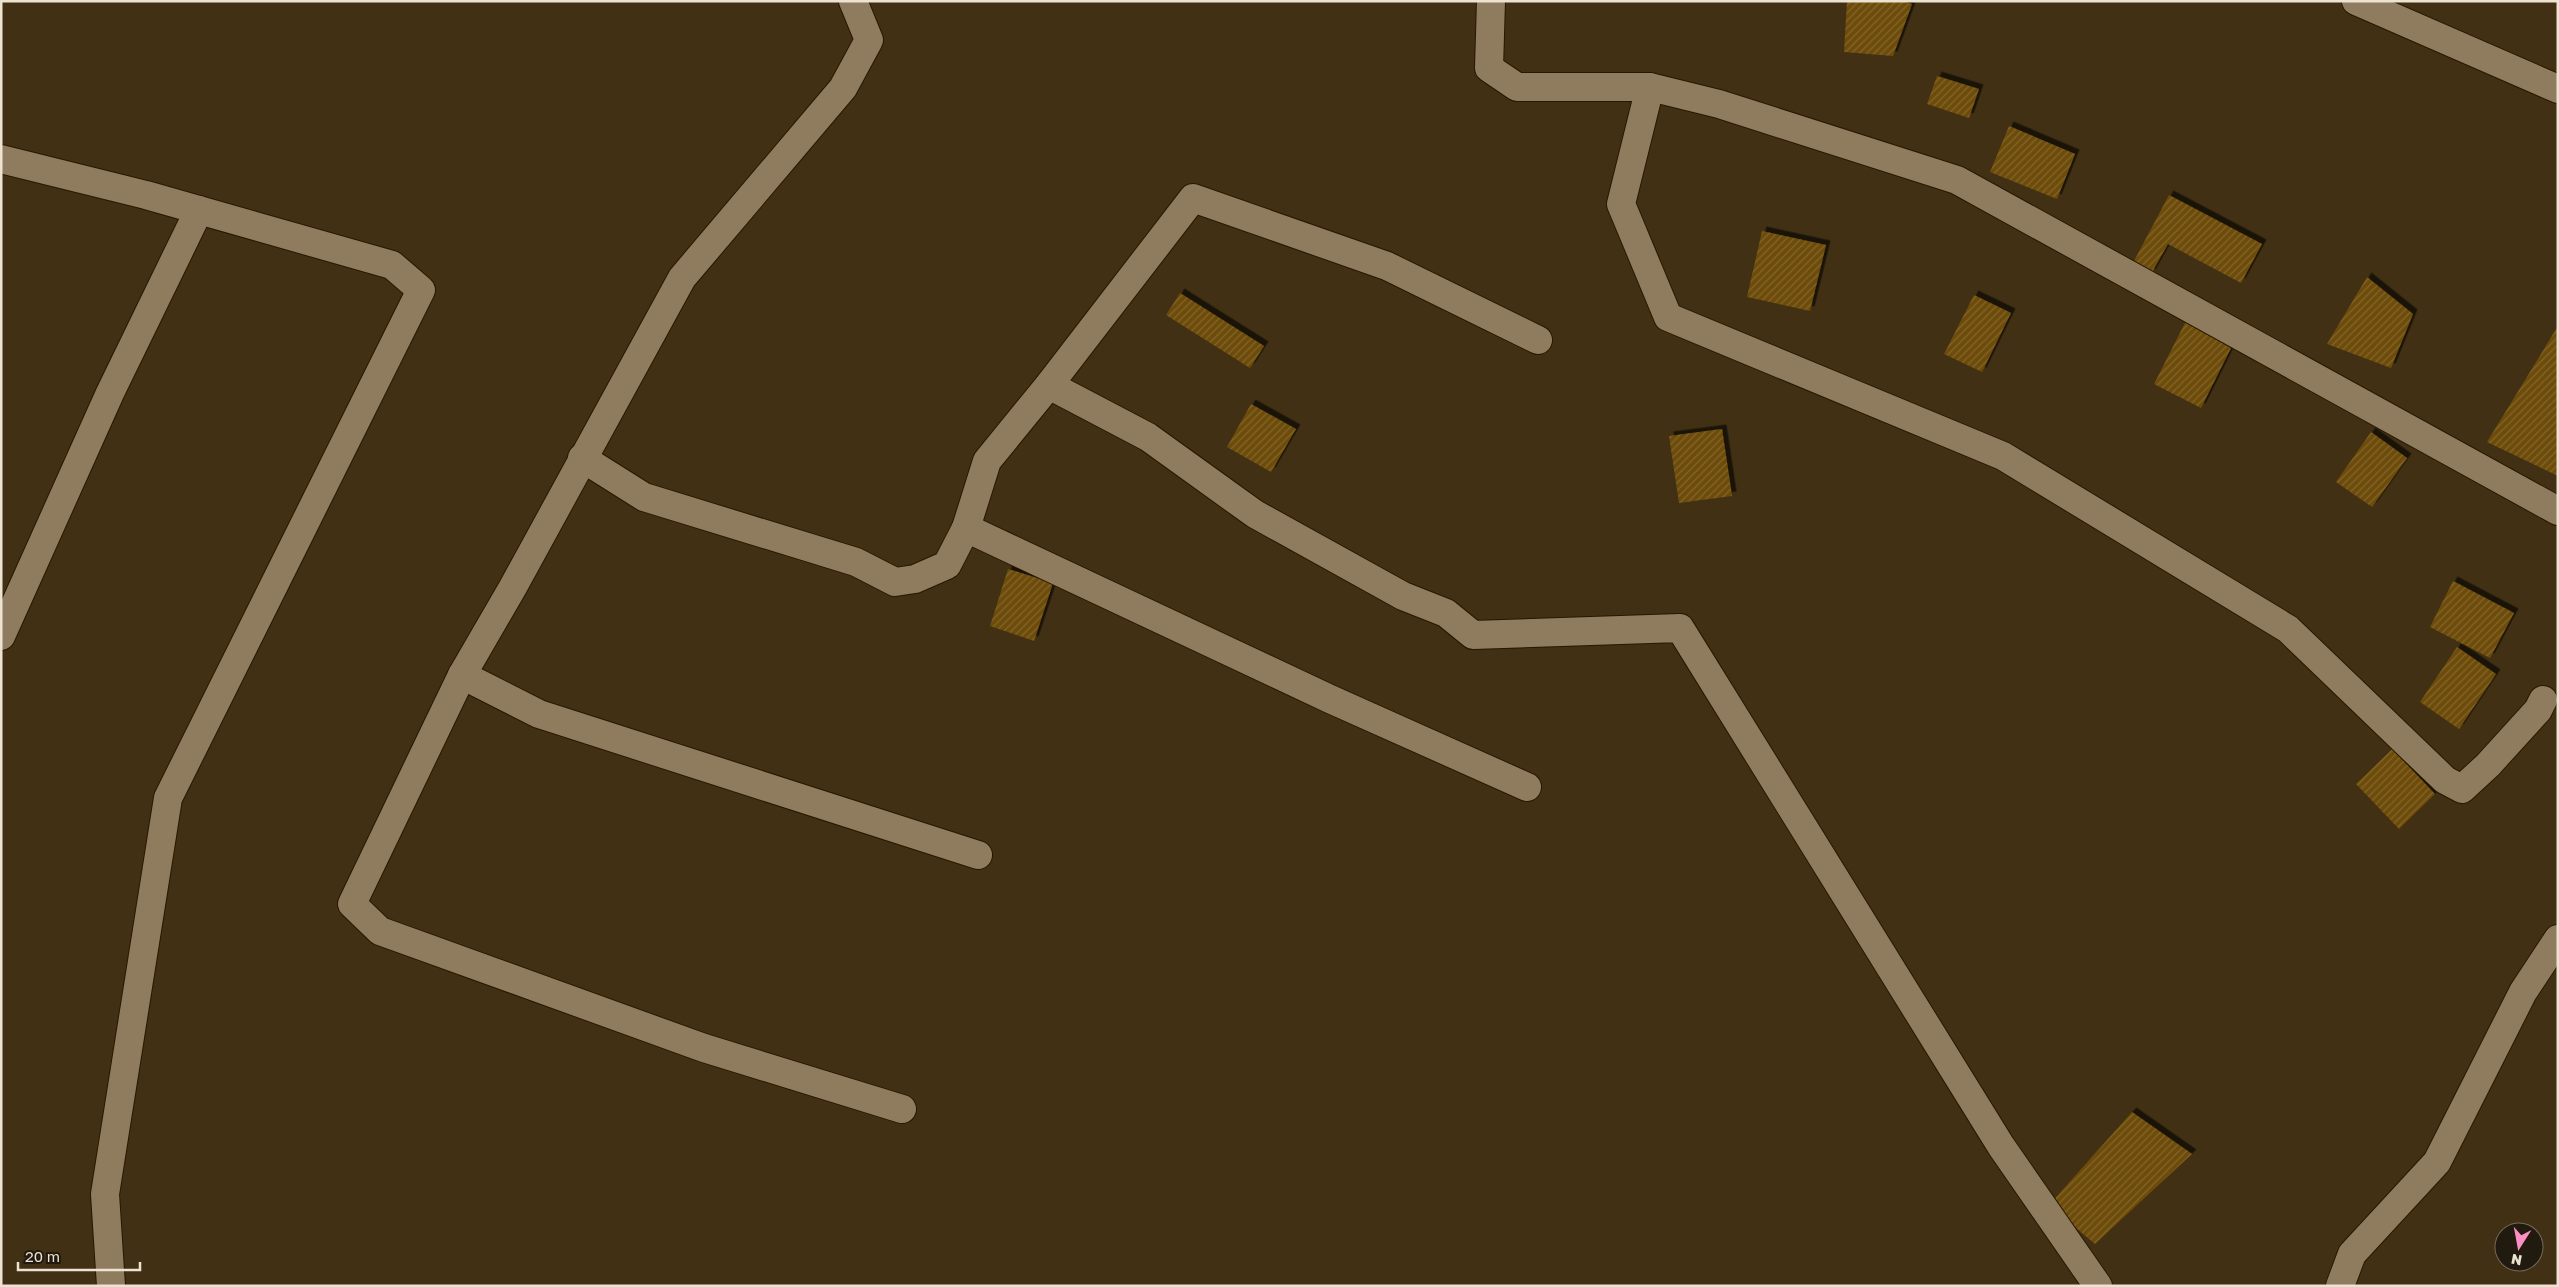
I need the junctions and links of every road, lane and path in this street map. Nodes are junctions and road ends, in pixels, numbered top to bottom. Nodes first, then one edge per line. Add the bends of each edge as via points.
1 (853, 1) edge
2 (1491, 1) edge
3 (2356, 1) edge
4 (1650, 87) junction
5 (2558, 89) edge
6 (1, 159) edge
7 (199, 210) junction
8 (1538, 340) dead end
9 (1049, 385) junction
10 (582, 458) junction
11 (2558, 511) edge
12 (966, 528) junction
13 (1, 636) edge
14 (462, 675) junction
15 (2543, 700) dead end
16 (1527, 787) dead end
17 (978, 855) dead end
18 (2558, 939) edge
19 (902, 1109) dead end
20 (111, 1286) edge
21 (2098, 1286) edge
22 (2340, 1286) edge

1 - 10 street via 868,40 843,88 682,278
2 - 4 street via 1489,68 1518,86
3 - 5 street
4 - 11 street via 1719,104 1958,180
4 - 15 street via 1621,204 1668,317 2003,456 2288,630 2446,780 2462,788 2488,765
6 - 7 street
7 - 13 street via 110,393
7 - 20 street via 392,265 420,290 168,798 105,1194
8 - 9 street via 1387,266 1193,198
9 - 12 street via 987,460
9 - 21 street via 1148,437 1255,514 1402,596 1446,613 1473,635 1680,628 2002,1146
10 - 12 street via 644,497 856,562 896,582 915,579 947,565
10 - 14 street
12 - 16 street via 1330,699
14 - 17 street via 539,714
14 - 19 street via 352,904 380,931 704,1048
18 - 22 street via 2523,992 2437,1162 2352,1254

